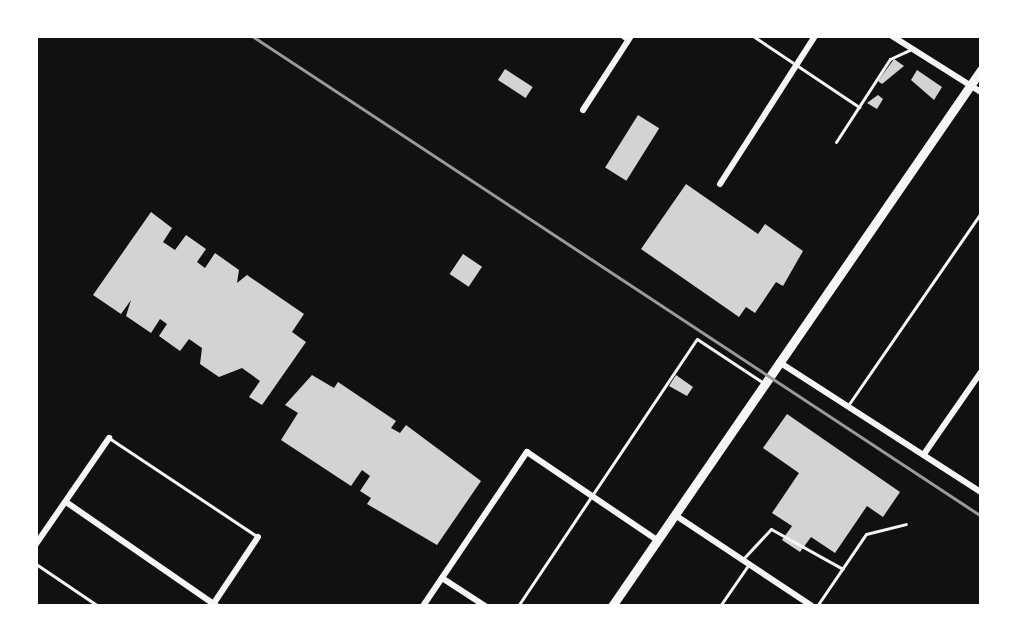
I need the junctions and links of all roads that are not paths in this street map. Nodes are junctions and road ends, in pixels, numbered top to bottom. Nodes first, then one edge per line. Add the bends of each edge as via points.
1 (753, 36) edge
2 (815, 36) edge
3 (892, 36) edge
4 (627, 38) edge
5 (911, 49) junction
6 (797, 64) junction
7 (981, 70) edge
8 (970, 86) junction
9 (981, 92) edge
10 (859, 107) junction
11 (583, 110) dead end
12 (836, 142) dead end
13 (720, 184) dead end
14 (981, 213) edge
15 (779, 362) junction
16 (981, 372) edge
17 (764, 384) junction
18 (848, 405) junction
19 (109, 438) joint
20 (924, 454) junction
21 (981, 492) edge
22 (593, 497) junction
23 (66, 502) junction
24 (674, 515) junction
25 (906, 524) dead end
26 (258, 537) joint
27 (657, 540) junction
28 (36, 544) edge
29 (746, 562) junction
30 (36, 564) edge
31 (843, 569) junction
32 (442, 578) junction
33 (214, 605) edge
34 (98, 606) edge
35 (423, 606) edge
36 (485, 606) edge
37 (518, 606) edge
38 (612, 606) edge
39 (720, 606) edge
40 (814, 606) edge

1 - 6 lane
2 - 6 street
3 - 5 street
4 - 11 street
5 - 8 street
5 - 10 lane via 890,59
6 - 10 lane
6 - 13 street
7 - 8 main road
8 - 9 street
8 - 15 main road
10 - 12 lane
14 - 18 lane
15 - 17 main road
15 - 18 street
16 - 20 street
17 - 22 lane via 697,339
17 - 24 main road
18 - 20 street
19 - 23 street
19 - 26 lane
20 - 21 street
22 - 27 street
22 - 32 street via 527,452
22 - 37 lane
23 - 28 street
23 - 33 street
24 - 27 main road
24 - 29 street
25 - 31 lane via 866,534
26 - 33 street
27 - 38 main road
29 - 31 lane via 771,529
29 - 39 lane
29 - 40 street
30 - 34 lane
31 - 40 lane
32 - 35 street
32 - 36 street

